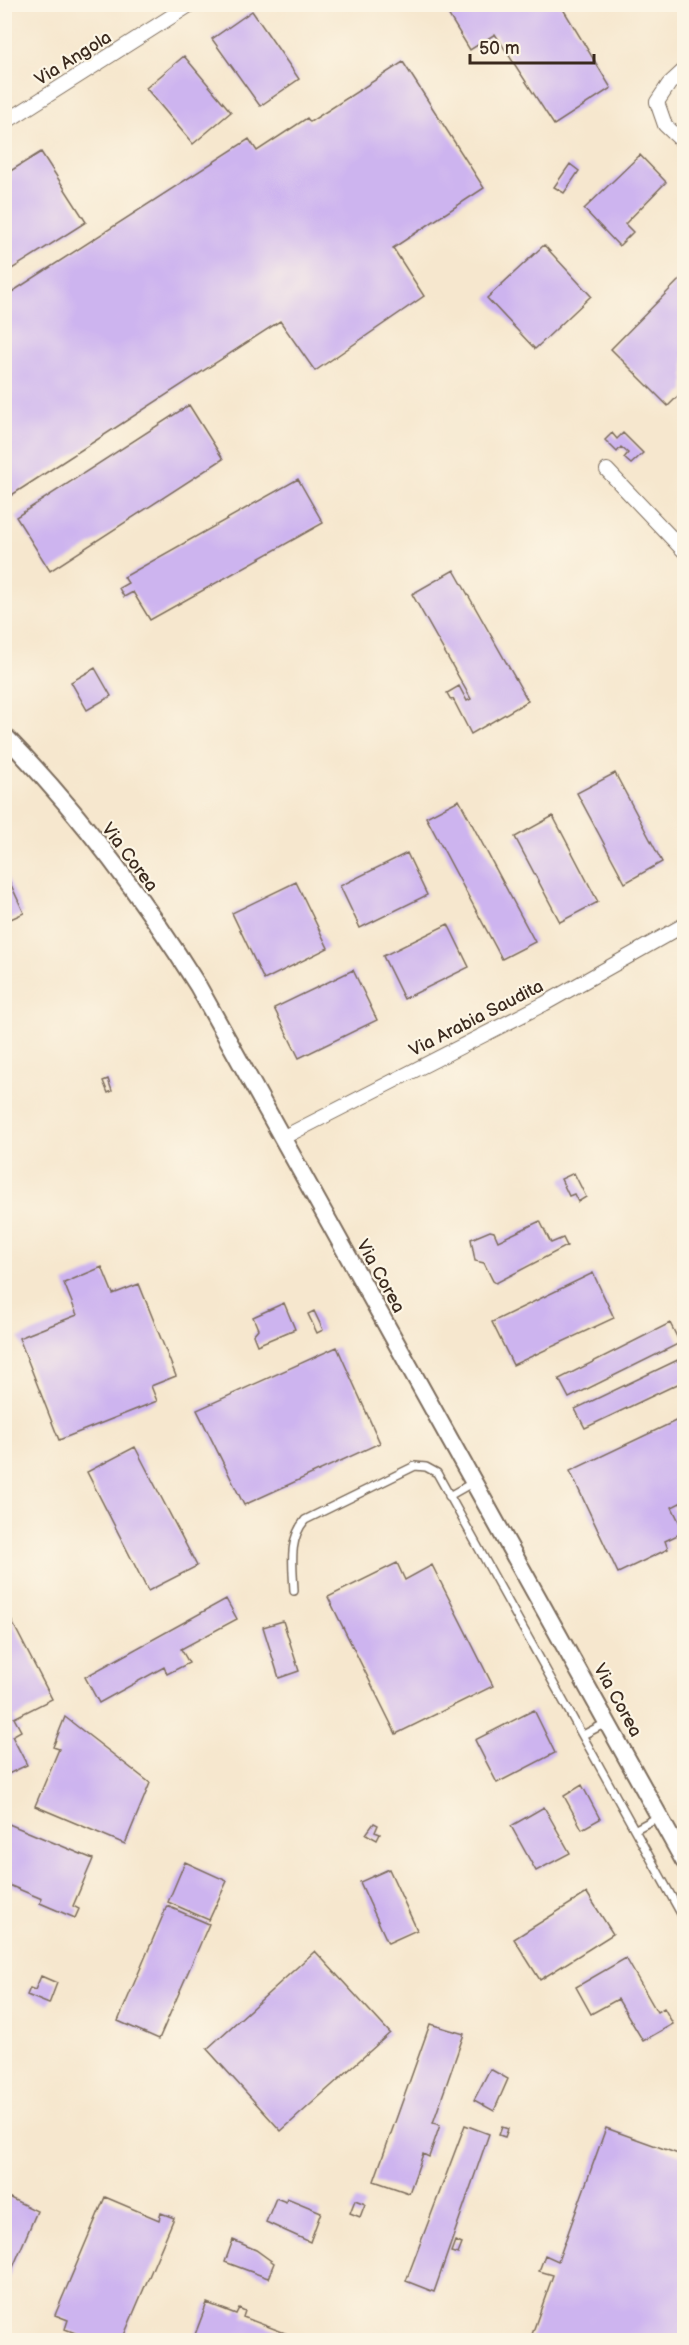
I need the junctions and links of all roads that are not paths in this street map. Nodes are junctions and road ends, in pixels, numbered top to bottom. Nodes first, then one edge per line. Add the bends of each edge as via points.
1 (191, 4) edge
2 (684, 70) edge
3 (4, 123) edge
4 (684, 143) edge
5 (607, 470) dead end
6 (684, 551) edge
7 (4, 735) edge
8 (684, 926) edge
9 (282, 1138) junction
10 (475, 1482) junction
11 (449, 1496) junction
12 (294, 1591) dead end
13 (608, 1722) junction
14 (584, 1735) junction
15 (660, 1816) junction
16 (636, 1829) junction
17 (684, 1862) edge
18 (684, 1919) edge

1 - 3 street, Via Angola
2 - 4 street via 657,102 665,125
5 - 6 street
7 - 9 street, Via Corea via 59,798 168,938
8 - 9 street, Via Arabia Saudita via 544,1004
9 - 10 street, Via Corea
10 - 11 lane
10 - 13 street, Via Corea
11 - 12 lane via 437,1473 415,1466 305,1520 296,1530 293,1543
11 - 14 lane
13 - 14 lane
13 - 15 street, Via Corea
14 - 16 lane
15 - 16 lane
15 - 17 street, Via Corea
16 - 18 lane

